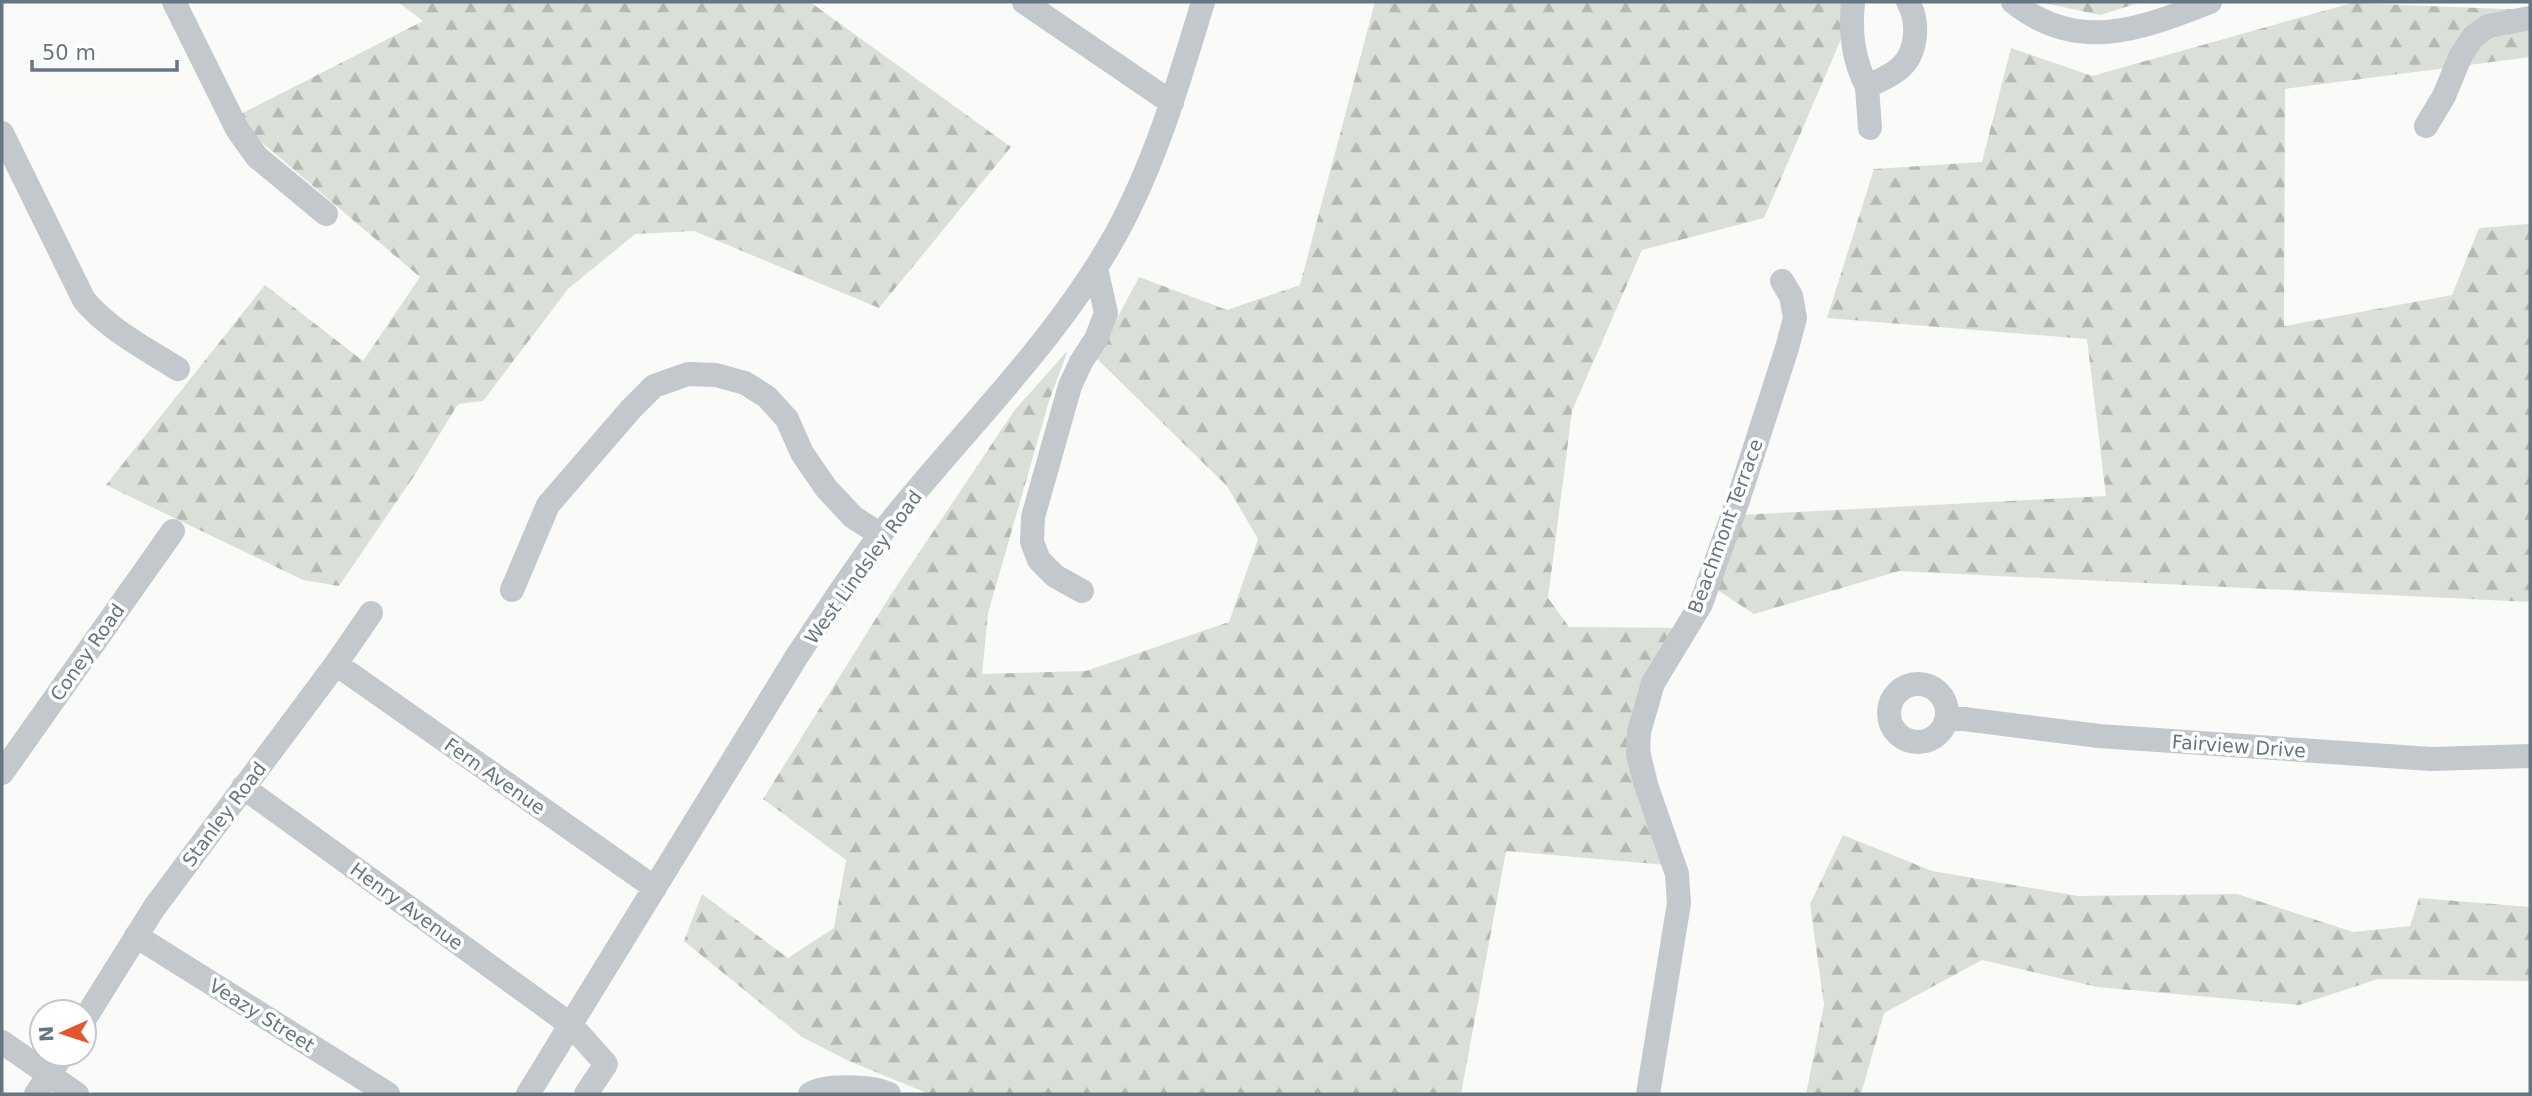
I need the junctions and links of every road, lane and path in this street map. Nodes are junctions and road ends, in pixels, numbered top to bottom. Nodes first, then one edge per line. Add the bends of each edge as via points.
1 (174, 2) edge
2 (1024, 2) edge
3 (1203, 2) edge
4 (1853, 2) edge
5 (1908, 2) edge
6 (2013, 2) edge
7 (2210, 2) edge
8 (2530, 18) edge
9 (1867, 87) junction
10 (1172, 103) junction
11 (2426, 126) dead end
12 (1870, 128) dead end
13 (2, 133) edge
14 (326, 214) dead end
15 (1096, 268) junction
16 (1782, 281) dead end
17 (178, 369) dead end
18 (173, 531) dead end
19 (881, 535) junction
20 (512, 590) dead end
21 (1083, 591) dead end
22 (371, 612) dead end
23 (336, 664) junction
24 (1948, 717) dead end
25 (2530, 756) edge
26 (2, 773) edge
27 (243, 787) junction
28 (655, 888) junction
29 (136, 936) junction
30 (98, 998) edge
31 (571, 1025) junction
32 (2, 1042) edge
33 (54, 1068) edge
34 (43, 1085) edge
35 (77, 1094) edge
36 (388, 1094) edge
37 (528, 1094) edge
38 (586, 1094) edge
39 (810, 1094) edge
40 (889, 1094) edge
41 (1648, 1094) edge

1 - 14 street via 237,129 257,158
2 - 10 street
3 - 10 street, West Lindsley Road
4 - 9 street via 1850,28 1856,65
5 - 9 street via 1916,33 1910,55 1902,66
6 - 7 street via 2043,21 2086,33 2157,23
8 - 11 street via 2488,26 2473,37
9 - 12 street
10 - 15 street, West Lindsley Road via 1134,198
13 - 17 street via 84,300 114,327
15 - 19 street, West Lindsley Road via 1047,337
15 - 21 street via 1105,313 1070,386 1033,517 1032,542 1039,560 1055,576
16 - 41 street, Beachmont Terrace via 1791,296 1795,318 1783,361 1701,604 1653,683 1639,732 1638,754 1677,874 1679,903
18 - 26 street, Coney Road
19 - 20 street via 853,517 826,488 802,453 787,419 767,397 716,374 688,374 654,386 548,505
19 - 28 street, West Lindsley Road via 797,656
22 - 23 street, Stanley Road
23 - 27 street, Stanley Road
23 - 28 street, Fern Avenue
24 - 25 street, Fairview Drive via 2099,736 2431,759
27 - 29 street, Stanley Road
27 - 31 street, Henry Avenue
28 - 31 street, West Lindsley Road
29 - 30 street, Stanley Road
29 - 36 street, Veazy Street
31 - 37 street, West Lindsley Road
31 - 38 street, Henry Avenue via 606,1063
32 - 34 street
33 - 34 street
34 - 35 street
39 - 40 street via 842,1087

